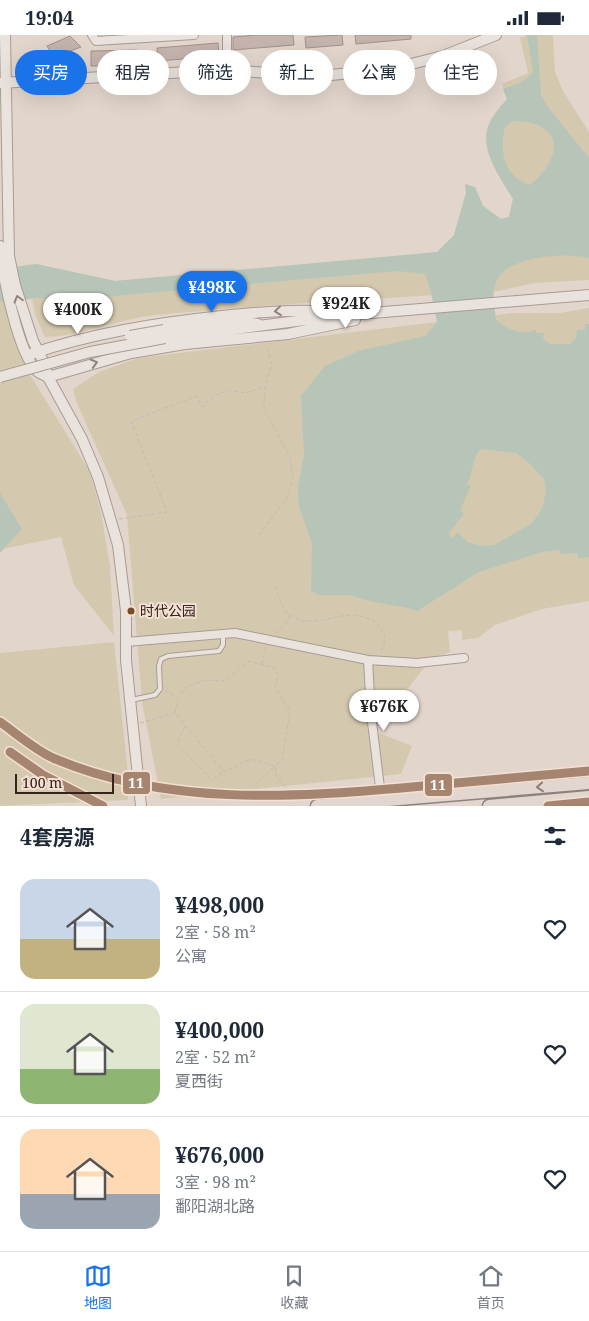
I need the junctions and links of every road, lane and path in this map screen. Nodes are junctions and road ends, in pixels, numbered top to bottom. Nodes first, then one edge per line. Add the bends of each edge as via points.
1 (5, 35) edge
2 (92, 35) edge
3 (194, 35) edge
4 (228, 35) edge
5 (496, 35) edge
6 (228, 50) edge
7 (251, 72) edge
8 (179, 73) edge
9 (3, 82) edge
10 (0, 246) edge
11 (589, 295) edge
12 (379, 315) junction
13 (165, 334) junction
14 (263, 337) junction
15 (33, 353) junction
16 (0, 370) edge
17 (0, 377) edge
18 (48, 377) junction
19 (266, 387) junction
20 (110, 520) junction
21 (259, 535) dead end
22 (276, 586) dead end
23 (290, 615) junction
24 (223, 634) junction
25 (268, 639) junction
26 (126, 642) junction
27 (464, 658) dead end
28 (368, 660) junction
29 (376, 661) junction
30 (262, 664) junction
31 (160, 689) junction
32 (178, 698) junction
33 (130, 700) junction
34 (175, 713) junction
35 (132, 725) junction
36 (185, 725) junction
37 (275, 767) junction
38 (222, 770) junction
39 (589, 783) edge
40 (252, 788) dead end
41 (286, 788) dead end
42 (589, 797) edge
43 (382, 803) edge
44 (562, 803) edge
45 (141, 806) edge
46 (317, 806) edge
47 (489, 806) edge

1 - 9 street
2 - 3 street via 96,41
4 - 6 street
5 - 7 street via 443,57 392,69 321,76
8 - 9 street
15 -> 9 street via 9,256
10 - 15 street via 9,303
11 - 12 street
12 - 13 street
12 - 14 street
12 -> 15 street via 296,309 164,322 81,339
13 - 16 street, bridge via 87,346
13 - 17 street, bridge
18 -> 14 street via 131,353
14 - 19 path via 272,364
15 - 18 street via 37,371
18 - 20 street via 82,439 98,477
19 - 20 path via 246,393 228,391 215,395 202,407 198,396 131,421 167,513
19 - 21 path via 264,409 290,457 293,479 287,498
20 - 26 street via 118,545
22 - 23 path via 279,601
23 - 25 path via 285,625
23 - 29 path via 309,621 342,614 371,619 385,636 385,644
24 - 25 street
24 - 26 street
24 - 31 lane via 223,645 219,651 161,659 158,666
25 - 28 street
25 - 30 path
26 - 33 street
27 - 29 street via 416,663
28 - 29 street
28 - 43 street
30 - 32 path via 249,661 221,681 194,683 185,688
30 - 37 path via 277,671 275,687 290,711 282,760
31 - 32 path
31 - 33 lane via 155,695
32 - 34 path
33 - 35 street
34 - 35 path
34 - 36 path
35 - 45 street
36 - 38 path
36 - 38 path via 178,744 211,779 220,775
37 - 38 path via 251,759
37 - 40 path
37 - 41 path via 276,775
39 -> 43 main road
42 - 44 main road
43 - 46 main road
44 - 47 main road

